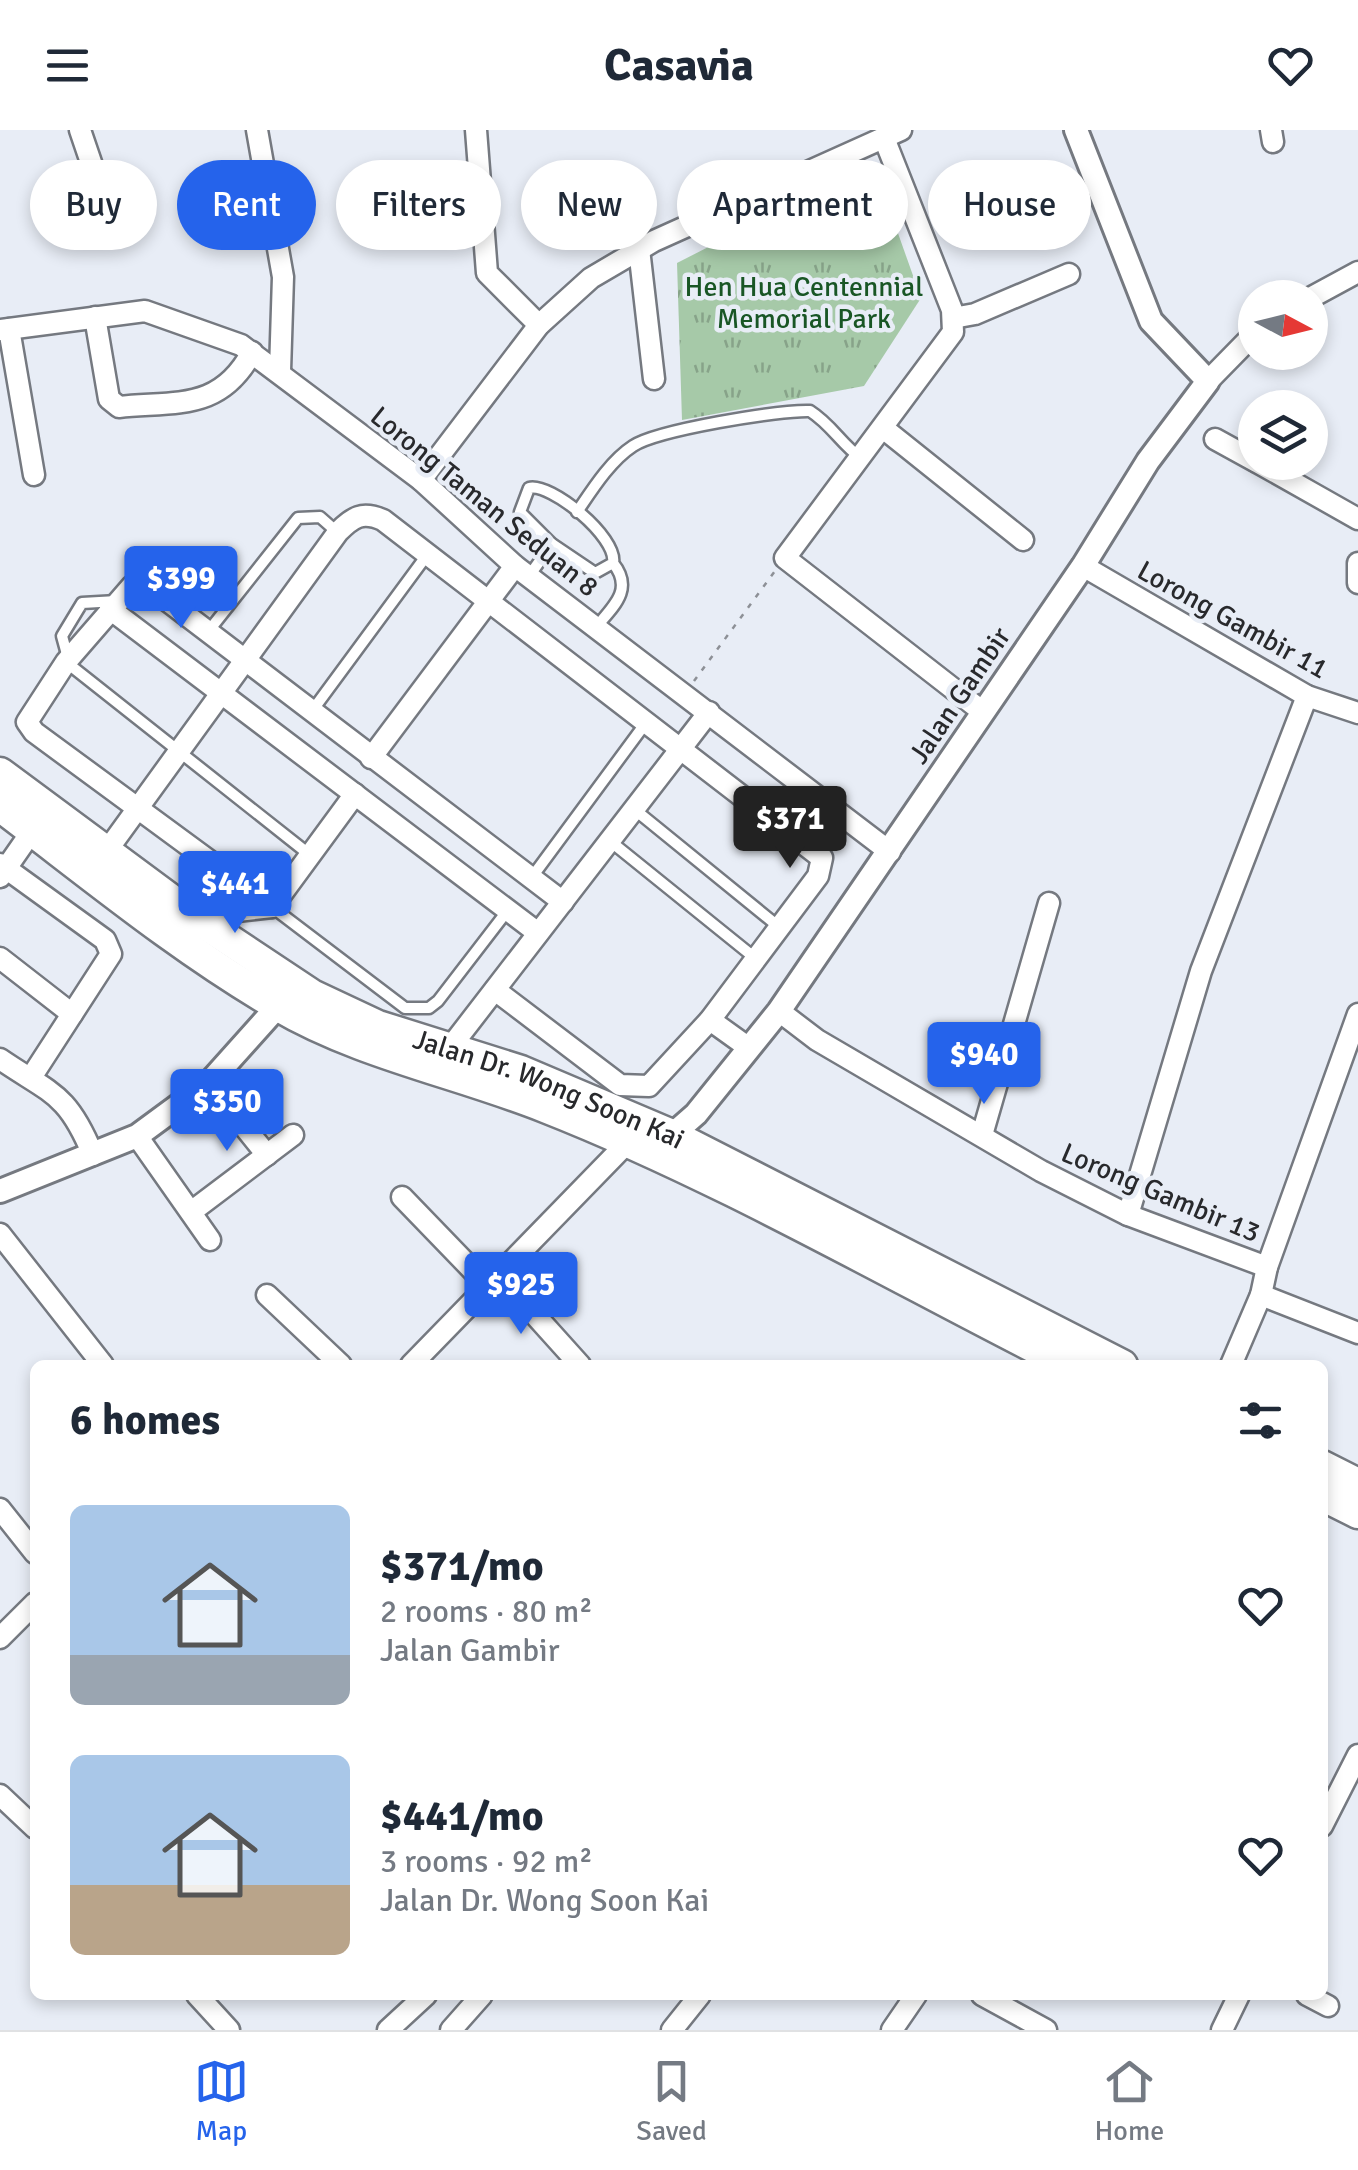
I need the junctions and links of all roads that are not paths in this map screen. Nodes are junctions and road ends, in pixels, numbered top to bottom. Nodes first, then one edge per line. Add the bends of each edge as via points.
1 (80, 130) edge
2 (257, 130) edge
3 (476, 130) edge
4 (1076, 130) edge
5 (892, 134) edge
6 (90, 160) edge
7 (657, 241) edge
8 (638, 250) edge
9 (640, 250) edge
10 (1358, 272) edge
11 (1069, 274) dead end
12 (1328, 288) edge
13 (95, 317) junction
14 (953, 318) junction
15 (539, 325) junction
16 (4, 329) edge
17 (1238, 351) edge
18 (252, 352) junction
19 (280, 371) junction
20 (654, 379) dead end
21 (1208, 381) junction
22 (883, 428) junction
23 (1215, 439) dead end
24 (1238, 452) edge
25 (861, 458) junction
26 (34, 475) dead end
27 (421, 480) junction
28 (1288, 480) edge
29 (577, 512) junction
30 (1358, 519) edge
31 (338, 532) junction
32 (1023, 540) dead end
33 (552, 544) junction
34 (427, 555) junction
35 (1358, 563) edge
36 (613, 564) junction
37 (522, 571) junction
38 (1100, 576) junction
39 (1358, 584) edge
40 (488, 602) junction
41 (114, 605) junction
42 (596, 627) junction
43 (207, 634) junction
44 (68, 661) junction
45 (241, 662) junction
46 (221, 693) junction
47 (1307, 696) junction
48 (709, 712) junction
49 (983, 712) junction
50 (310, 713) junction
51 (1358, 714) edge
52 (645, 724) junction
53 (180, 750) junction
54 (679, 751) junction
55 (371, 758) junction
56 (0, 774) edge
57 (355, 794) junction
58 (0, 806) edge
59 (138, 807) junction
60 (634, 810) junction
61 (32, 830) junction
62 (610, 841) junction
63 (106, 852) junction
64 (890, 852) junction
65 (310, 854) junction
66 (2, 870) edge
67 (531, 878) junction
68 (563, 902) junction
69 (1050, 902) dead end
70 (272, 907) junction
71 (508, 910) junction
72 (193, 916) junction
73 (779, 927) junction
74 (538, 933) junction
75 (0, 958) edge
76 (754, 958) junction
77 (495, 990) junction
78 (278, 1006) junction
79 (72, 1014) junction
80 (1358, 1014) edge
81 (786, 1016) junction
82 (710, 1020) junction
83 (748, 1048) junction
84 (449, 1049) junction
85 (0, 1059) edge
86 (32, 1076) junction
87 (209, 1083) junction
88 (982, 1134) junction
89 (293, 1135) dead end
90 (672, 1135) junction
91 (137, 1136) junction
92 (626, 1144) junction
93 (93, 1155) junction
94 (268, 1155) junction
95 (0, 1191) edge
96 (402, 1197) dead end
97 (191, 1212) junction
98 (1128, 1214) junction
99 (0, 1234) edge
100 (210, 1240) dead end
101 (1267, 1267) junction
102 (493, 1280) junction
103 (267, 1294) dead end
104 (1262, 1295) junction
105 (1358, 1333) edge
106 (100, 1360) edge
107 (336, 1360) edge
108 (416, 1360) edge
109 (575, 1360) edge
110 (1058, 1360) edge
111 (1112, 1360) edge
112 (1232, 1360) edge
113 (1328, 1469) edge
114 (1357, 1483) edge
115 (1328, 1498) edge
116 (0, 1508) edge
117 (1358, 1513) edge
118 (30, 1547) edge
119 (30, 1608) edge
120 (0, 1638) edge
121 (1358, 1754) edge
122 (0, 1795) edge
123 (1328, 1814) edge
124 (30, 1823) edge
125 (202, 2000) edge
126 (422, 2000) edge
127 (439, 2000) edge
128 (696, 2000) edge
129 (913, 2000) edge
130 (991, 2000) edge
131 (1237, 2000) edge
132 (1317, 2000) edge
133 (1328, 2006) dead end
134 (462, 2011) edge
135 (230, 2030) edge
136 (388, 2030) edge
137 (672, 2030) edge
138 (892, 2030) edge
139 (1046, 2030) edge
140 (1222, 2030) edge

1 - 6 street
2 - 19 street via 283,278
3 - 15 street via 487,273
4 - 21 street via 1151,320
5 - 7 street
5 - 14 street
8 - 15 street via 591,278
9 - 20 street
10 - 12 street
11 - 14 street
13 - 16 street, Lorong Taman Seduan 8
13 - 18 street, Lorong Taman Seduan 8 via 158,312
13 - 18 street via 108,399 118,407 206,399 226,389
14 - 22 street via 948,341
15 - 27 street
16 - 26 street
17 - 21 street, Jalan Gambir
18 - 19 street, Lorong Taman Seduan 8
19 - 27 street, Lorong Taman Seduan 8
21 - 38 street, Jalan Gambir via 1148,461
22 - 25 street
22 - 32 street
23 - 24 street
25 - 29 lane via 810,412 689,429 632,446
25 - 49 street via 785,558
27 - 37 street, Lorong Taman Seduan 8
28 - 30 street
29 - 33 lane via 538,485 524,494 520,512
29 - 36 lane via 610,541
31 - 34 street via 368,514
31 - 43 lane via 320,517 298,518
31 - 45 street
33 - 36 lane via 594,574
33 - 37 lane
34 - 40 street
34 - 50 lane
35 - 39 street
36 - 42 lane via 624,584
37 - 40 street
37 - 42 street, Lorong Taman Seduan 8
38 - 47 street, Lorong Gambir 11
38 - 49 street, Jalan Gambir
40 - 52 street
40 - 55 street
41 - 43 street via 132,586 148,586
41 - 44 street
41 - 46 street
42 - 48 street, Lorong Taman Seduan 8
43 - 45 street
44 - 53 lane
44 - 59 street via 28,722
45 - 46 street
45 - 50 street
46 - 53 street
46 - 57 street
47 - 51 street, Lorong Gambir 11
47 - 98 street via 1202,972
48 - 54 street
48 - 64 street, Lorong Taman Seduan 8
49 - 64 street, Jalan Gambir
50 - 55 street
52 - 54 street
52 - 67 lane
53 - 59 street
53 - 65 lane
54 - 60 street
54 - 73 street via 820,854 818,876
55 - 67 street
56 - 63 main road, Jalan Dr. Wong Soon Kai
57 - 65 street
57 - 71 street
58 - 61 main road, Jalan Dr. Wong Soon Kai
59 - 63 street
59 - 70 street
60 - 62 street
60 - 73 lane
61 - 66 street
61 - 78 main road, Jalan Dr. Wong Soon Kai
62 - 68 street
62 - 76 lane
63 - 72 main road, Jalan Dr. Wong Soon Kai
64 - 81 street, Jalan Gambir
65 - 70 street
66 - 79 street via 105,940 111,954
67 - 68 street
68 - 74 street
69 - 88 street
70 - 71 lane via 416,1010 438,1002
70 - 72 street
71 - 74 street
72 - 84 main road, Jalan Dr. Wong Soon Kai via 312,994 378,1026
73 - 76 street
74 - 77 street
75 - 79 street
76 - 82 street
77 - 82 street via 629,1088 656,1082
77 - 84 street
78 - 87 street
78 - 92 main road, Jalan Dr. Wong Soon Kai via 365,1047 546,1107
79 - 86 street
80 - 101 street
81 - 83 street, Jalan Gambir
81 - 88 street, Lorong Gambir 13
82 - 83 street
83 - 90 street, Jalan Gambir
84 - 90 main road, Jalan Dr. Wong Soon Kai
85 - 86 street
86 - 93 street via 72,1111
87 - 91 street
87 - 94 street
88 - 98 street, Lorong Gambir 13
89 - 94 street
90 - 111 main road, Jalan Dr. Wong Soon Kai
91 - 93 street
91 - 97 street
92 - 102 street
92 - 110 main road, Jalan Dr. Wong Soon Kai
93 - 95 street
94 - 97 street
96 - 102 street
97 - 100 street
98 - 101 street, Lorong Gambir 13
99 - 106 street
101 - 104 street
102 - 108 street
102 - 109 street
103 - 107 street
104 - 105 street
104 - 112 street
113 - 114 main road
115 - 117 main road
116 - 118 street
119 - 120 street
121 - 123 street
122 - 124 street
125 - 135 street
126 - 136 street
127 - 134 street
128 - 137 street
129 - 138 street
130 - 139 street
131 - 140 street
132 - 133 street

